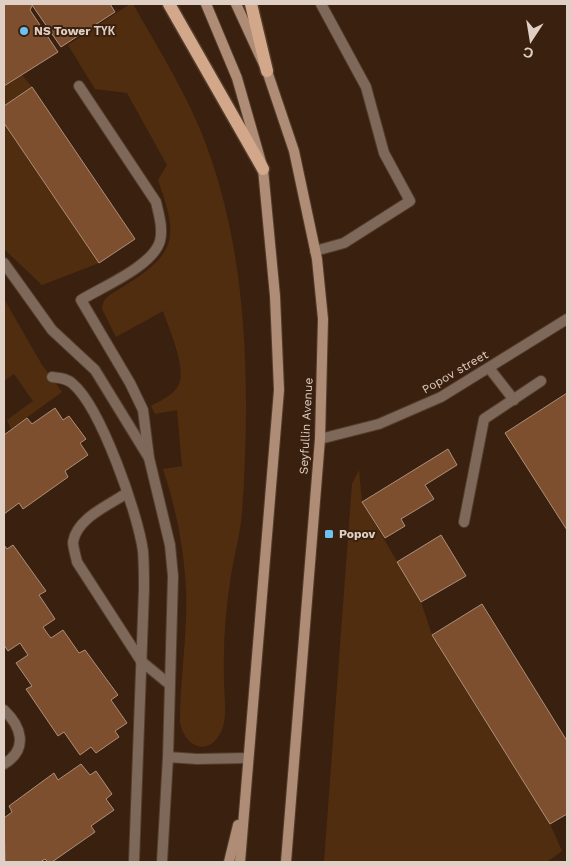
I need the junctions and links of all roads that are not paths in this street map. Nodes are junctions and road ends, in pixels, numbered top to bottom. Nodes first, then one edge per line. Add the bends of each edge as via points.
1 (169, 4) edge
2 (206, 4) edge
3 (236, 4) edge
4 (251, 4) edge
5 (321, 4) edge
6 (267, 71) junction
7 (79, 86) dead end
8 (263, 169) junction
9 (315, 251) junction
10 (4, 263) edge
11 (567, 319) edge
12 (489, 368) junction
13 (52, 377) dead end
14 (542, 382) dead end
15 (514, 400) junction
16 (320, 439) junction
17 (149, 458) junction
18 (127, 494) junction
19 (464, 522) dead end
20 (142, 661) junction
21 (169, 684) junction
22 (4, 710) edge
23 (168, 757) junction
24 (248, 758) junction
25 (4, 764) edge
26 (246, 790) junction
27 (134, 862) edge
28 (162, 862) edge
29 (230, 862) edge
30 (240, 862) edge
31 (286, 862) edge

1 - 8 main road
2 - 8 main road via 238,78
3 - 6 main road, Seyfullin Avenue
4 - 6 main road
5 - 9 street via 366,87 384,153 410,202 344,243
6 - 9 main road, Seyfullin Avenue via 294,151
7 - 17 street via 156,202 161,221 160,241 152,255 81,300 143,410
8 - 24 main road via 275,296 279,390
9 - 16 main road, Seyfullin Avenue via 323,320
10 - 17 street via 52,330 95,370
11 - 12 street, Popov street
12 - 15 street
12 - 16 street, Popov street via 442,397 379,424
13 - 18 street via 74,384 92,410 117,463
14 - 15 street
15 - 19 street via 484,419
16 - 31 main road, Seyfullin Avenue
17 - 21 street via 172,560
18 - 20 street via 143,551
18 - 20 street via 90,516 78,530 73,544 77,562
20 - 21 street
20 - 27 street
21 - 23 street
22 - 25 street via 15,721 21,734 18,748
23 - 24 street
23 - 28 street
24 - 26 main road
26 - 29 main road
26 - 30 main road

